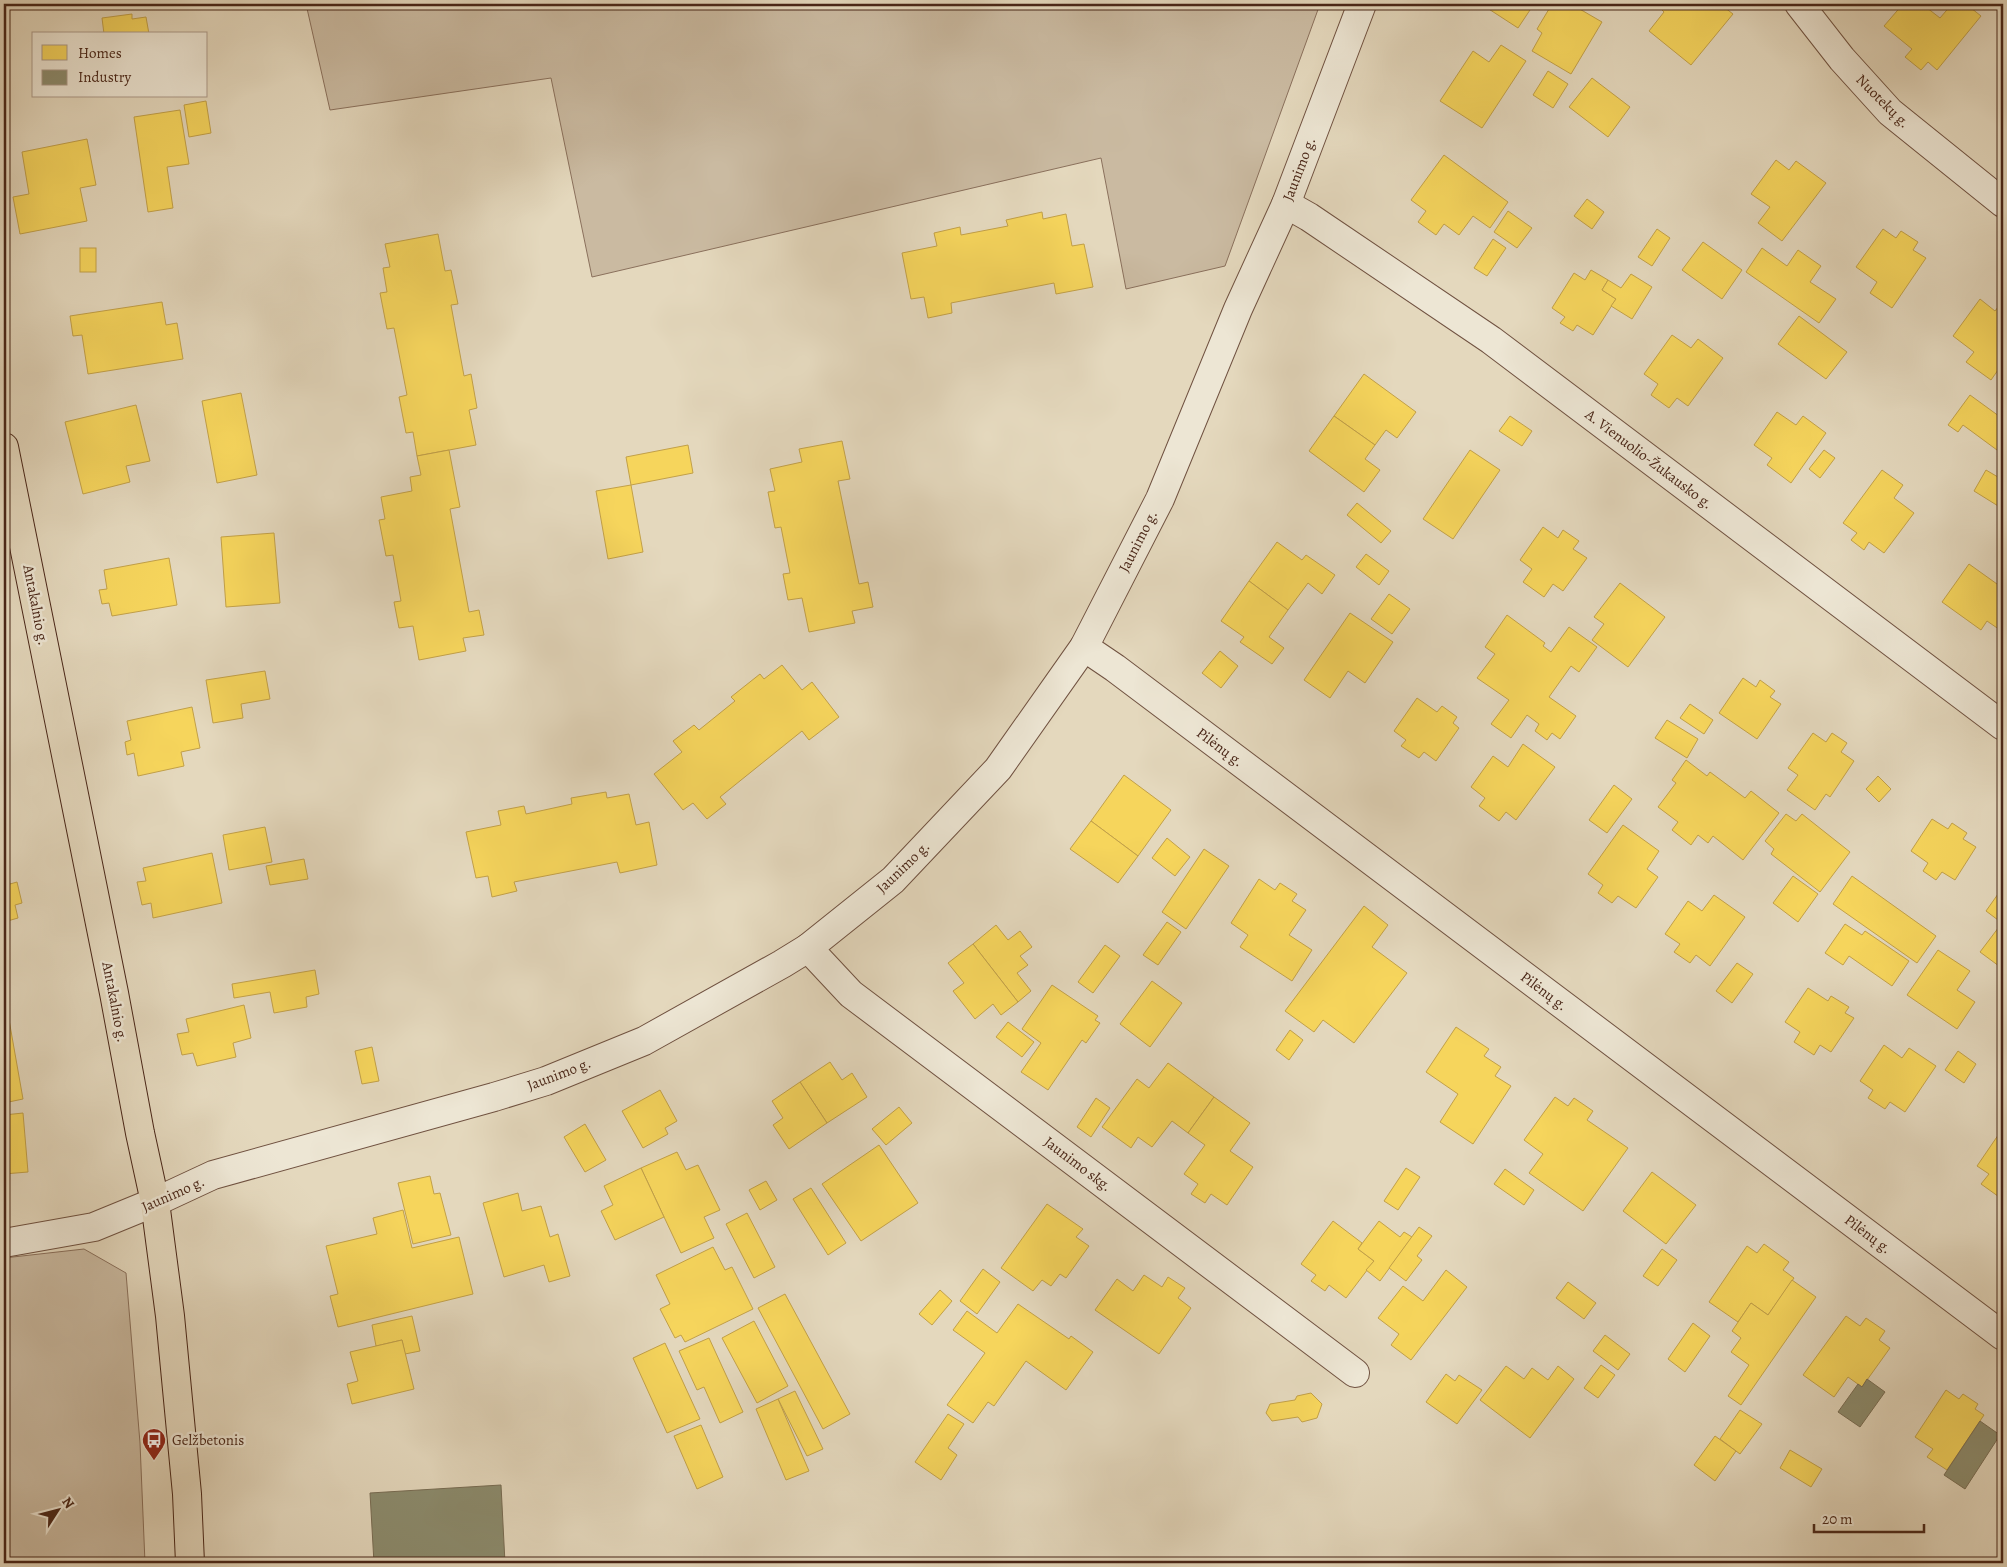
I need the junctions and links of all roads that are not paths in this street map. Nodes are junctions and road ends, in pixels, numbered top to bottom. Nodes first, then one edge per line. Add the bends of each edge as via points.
1 (1362, 4) edge
2 (1799, 4) edge
3 (2003, 203) edge
4 (1286, 204) junction
5 (4, 447) edge
6 (1084, 647) junction
7 (2003, 726) edge
8 (808, 948) junction
9 (155, 1202) junction
10 (4, 1243) edge
11 (2003, 1336) edge
12 (1355, 1373) dead end
13 (190, 1563) edge

1 - 4 street, Jaunimo g.
2 - 3 street, Nuotekų g. via 1842,59 1890,112
4 - 6 street, Jaunimo g. via 1238,309 1160,498
4 - 7 street, A. Vienuolio-Žukausko g. via 1491,340
5 - 9 main road, Antakalnio g.
6 - 8 street, Jaunimo g. via 998,769 893,880
6 - 11 street, Pilėnų g.
8 - 9 street, Jaunimo g. via 644,1041 546,1081 213,1175
8 - 12 street, Jaunimo skg. via 851,994
9 - 10 street, Jaunimo g. via 94,1227
9 - 13 main road, Antakalnio g. via 170,1316 187,1494

